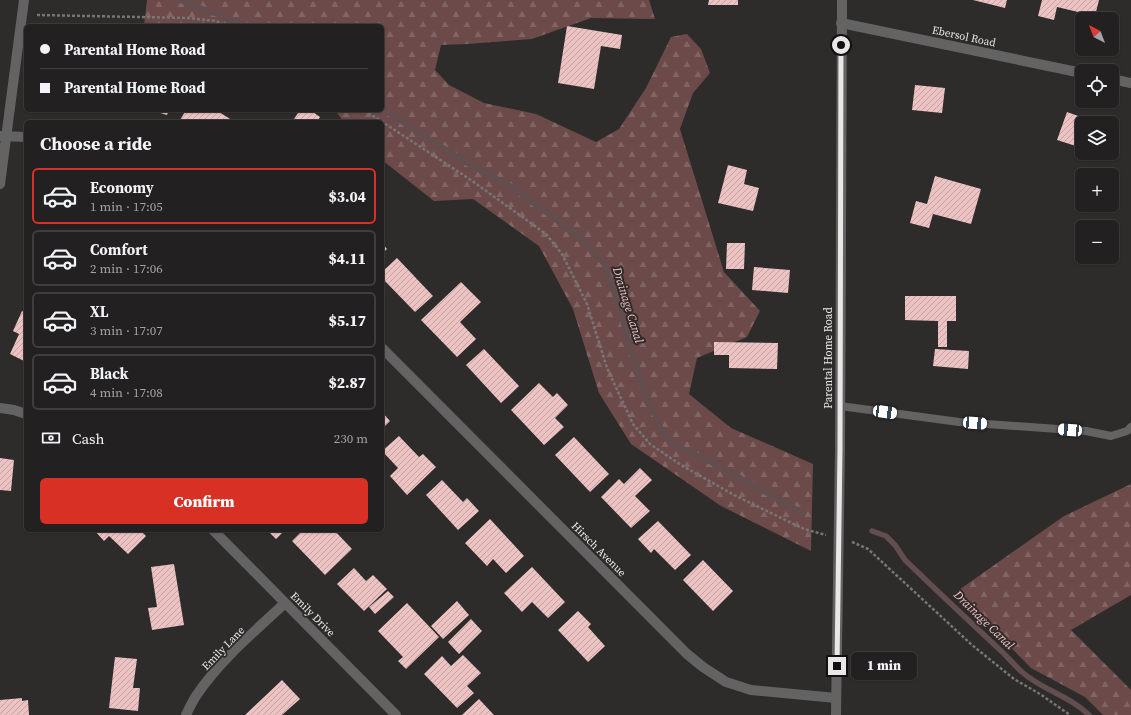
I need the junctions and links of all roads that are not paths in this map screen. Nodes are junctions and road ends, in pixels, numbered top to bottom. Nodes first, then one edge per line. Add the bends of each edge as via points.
1 (24, 0) edge
2 (842, 0) edge
3 (841, 23) junction
4 (1075, 71) edge
5 (1119, 80) edge
6 (1131, 83) edge
7 (3, 136) edge
8 (24, 136) edge
9 (0, 184) edge
10 (384, 350) edge
11 (840, 406) junction
12 (0, 408) edge
13 (24, 413) edge
14 (1131, 427) edge
15 (215, 532) edge
16 (284, 603) junction
17 (836, 698) junction
18 (186, 715) edge
19 (396, 715) edge
20 (836, 715) edge

1 - 7 street
2 - 3 street, Parental Home Road
3 - 4 street, Ebersol Road
3 - 11 street, Parental Home Road
5 - 6 street
7 - 8 street
7 - 9 street
10 - 17 street, Hirsch Avenue via 687,654 703,667 726,682 750,690
11 - 14 lane via 959,422 1086,431 1111,436 1127,431
11 - 17 street, Parental Home Road
12 - 13 street
15 - 16 street, Emily Drive
16 - 18 street, Emily Lane via 213,673
16 - 19 street, Emily Drive
17 - 20 street, Parental Home Road

